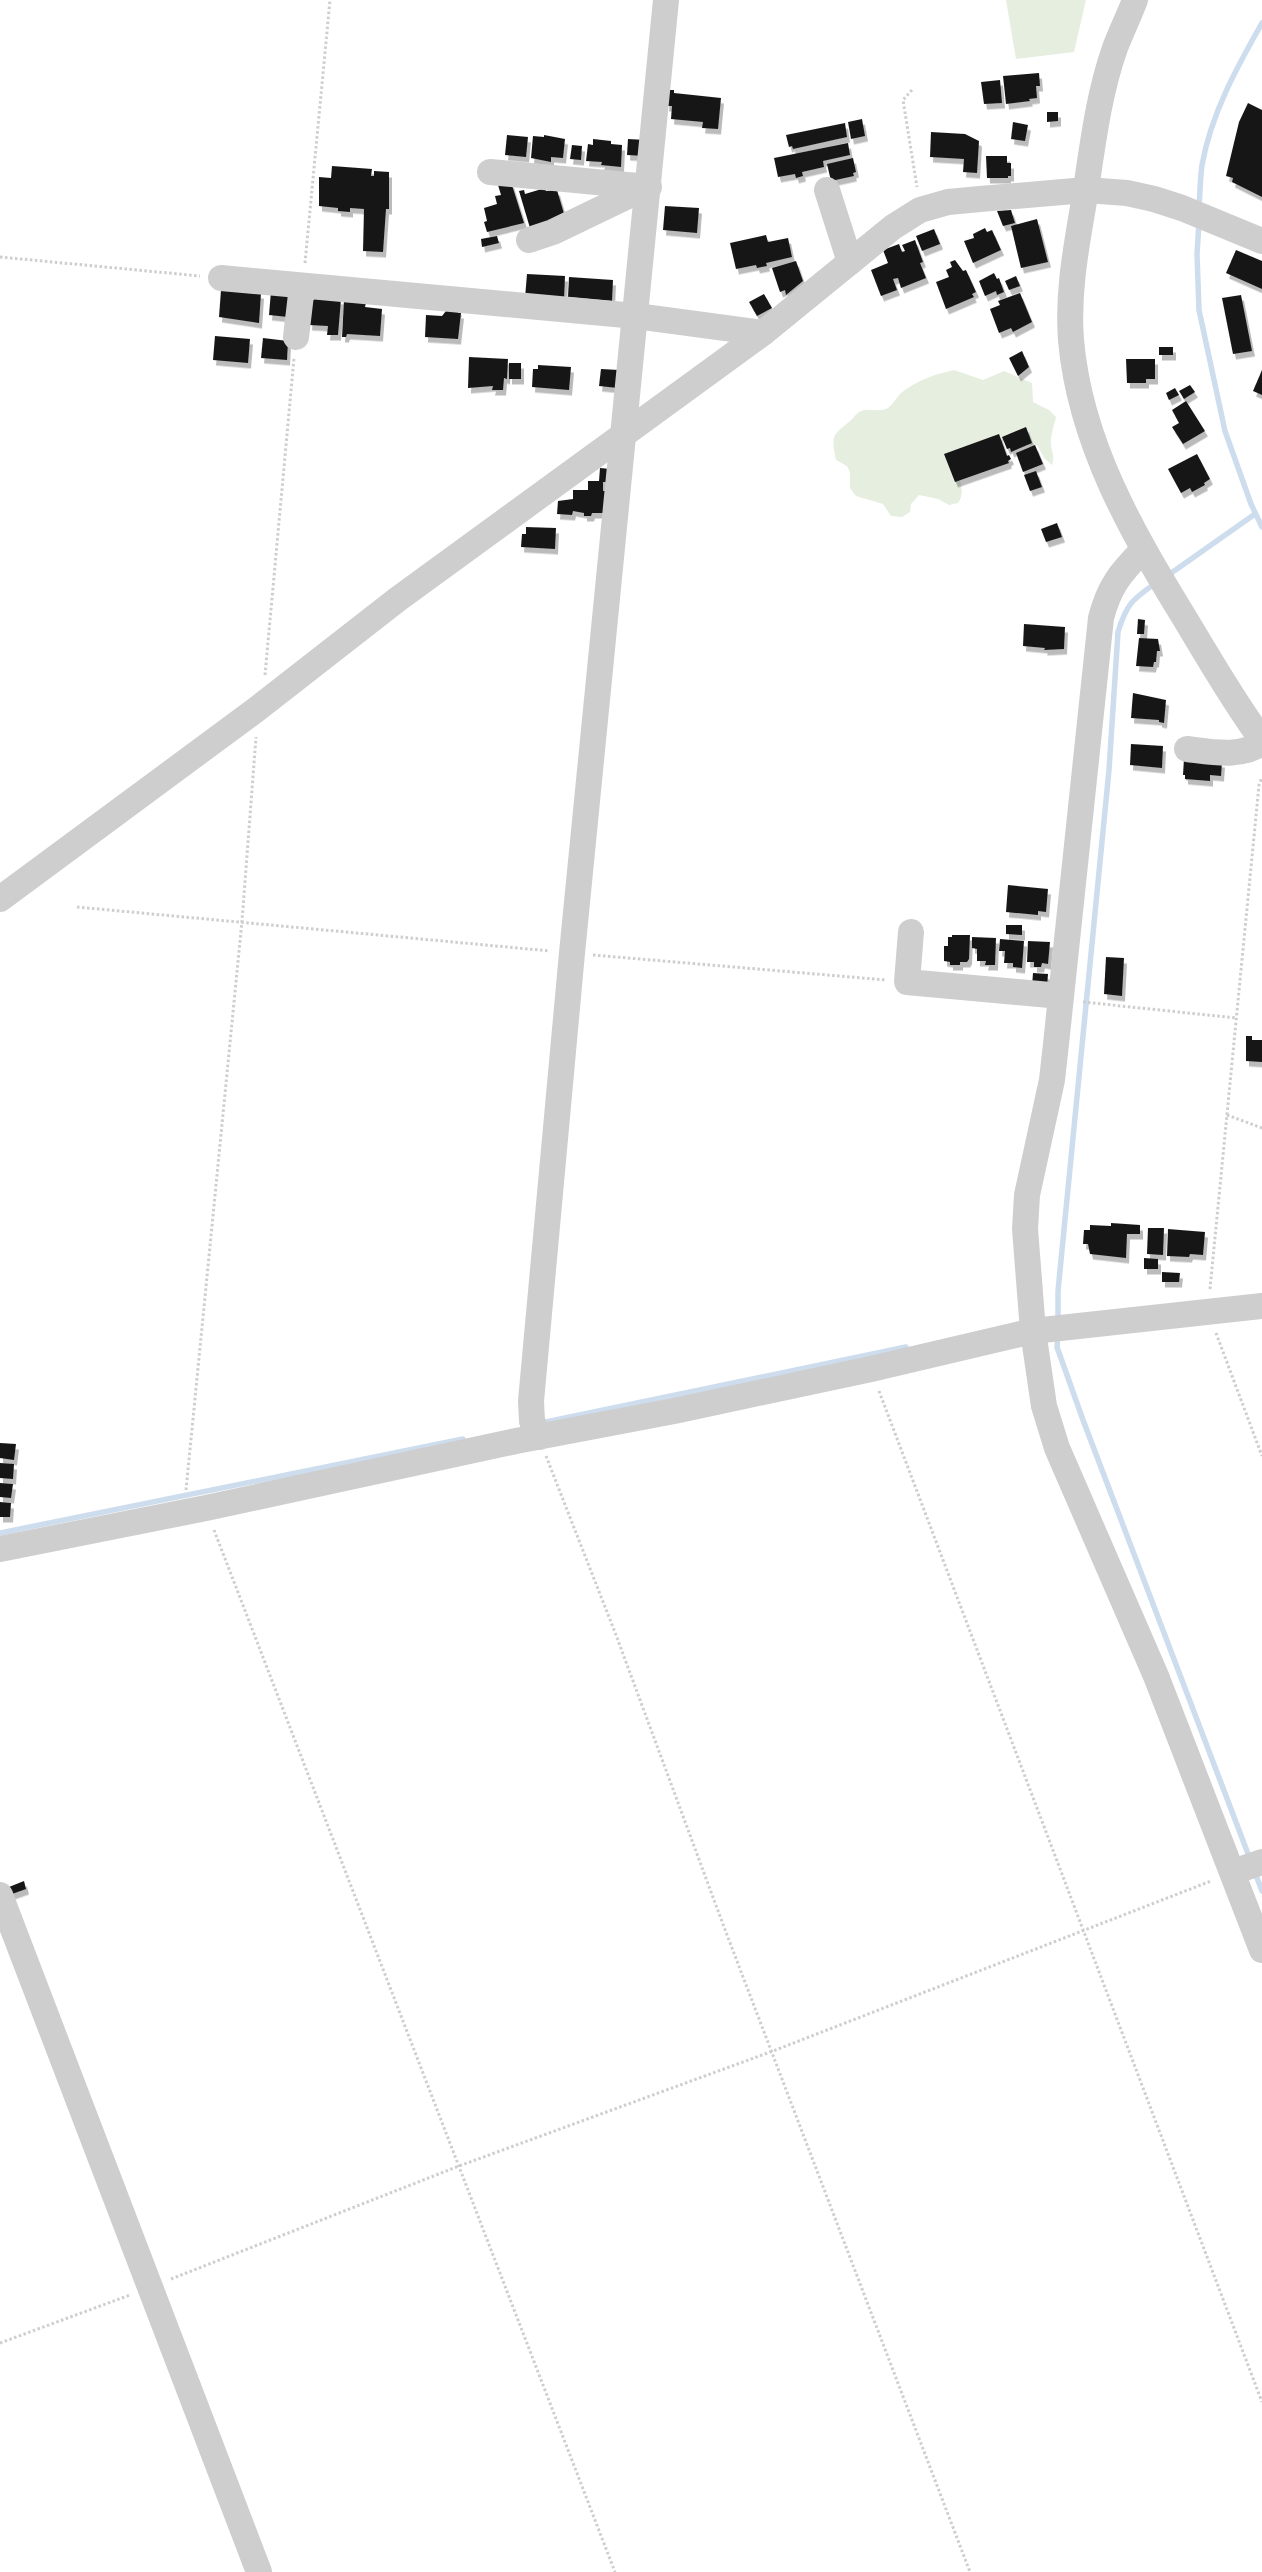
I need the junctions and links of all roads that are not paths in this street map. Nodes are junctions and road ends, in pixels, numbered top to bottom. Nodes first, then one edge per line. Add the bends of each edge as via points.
1 (666, 0) edge
2 (1135, 0) edge
3 (490, 172) dead end
4 (644, 186) junction
5 (827, 190) dead end
6 (1086, 190) junction
7 (529, 240) dead end
8 (1262, 242) edge
9 (850, 262) junction
10 (221, 278) road end
11 (302, 286) junction
12 (636, 316) junction
13 (763, 332) junction
14 (296, 337) road end
15 (623, 436) junction
16 (1143, 550) junction
17 (1262, 741) edge
18 (1187, 749) dead end
19 (0, 899) edge
20 (911, 932) dead end
21 (1061, 998) junction
22 (1262, 1306) edge
23 (1033, 1331) junction
24 (539, 1437) junction
25 (0, 1549) edge
26 (1262, 1862) edge
27 (1233, 1872) junction
28 (0, 1894) edge
29 (8, 1939) edge
30 (1262, 1950) edge
31 (259, 2572) edge

1 - 4 street
2 - 6 street via 1115,48 1095,125
3 - 4 street
4 - 7 street via 553,232
4 - 12 street
5 - 9 street
6 - 8 street via 1154,199
6 - 9 street via 948,202 920,210
6 - 16 street via 1075,246 1071,296 1075,372 1083,408 1107,478
9 - 13 street
10 - 11 street
11 - 12 street
11 - 14 street
12 - 13 street
12 - 15 street
13 - 15 street
15 - 19 street via 398,599
15 - 24 street via 531,1401 532,1421
16 - 17 street
16 - 21 street via 1115,580 1101,618
17 - 18 street via 1251,750 1227,753
20 - 21 street via 907,982
21 - 23 street via 1052,1080 1027,1195 1025,1229
22 - 23 street
23 - 24 street via 871,1369
23 - 27 street via 1044,1406 1057,1448 1156,1676
24 - 25 street
26 - 27 street
27 - 30 street
28 - 29 street
29 - 31 street via 152,2287

